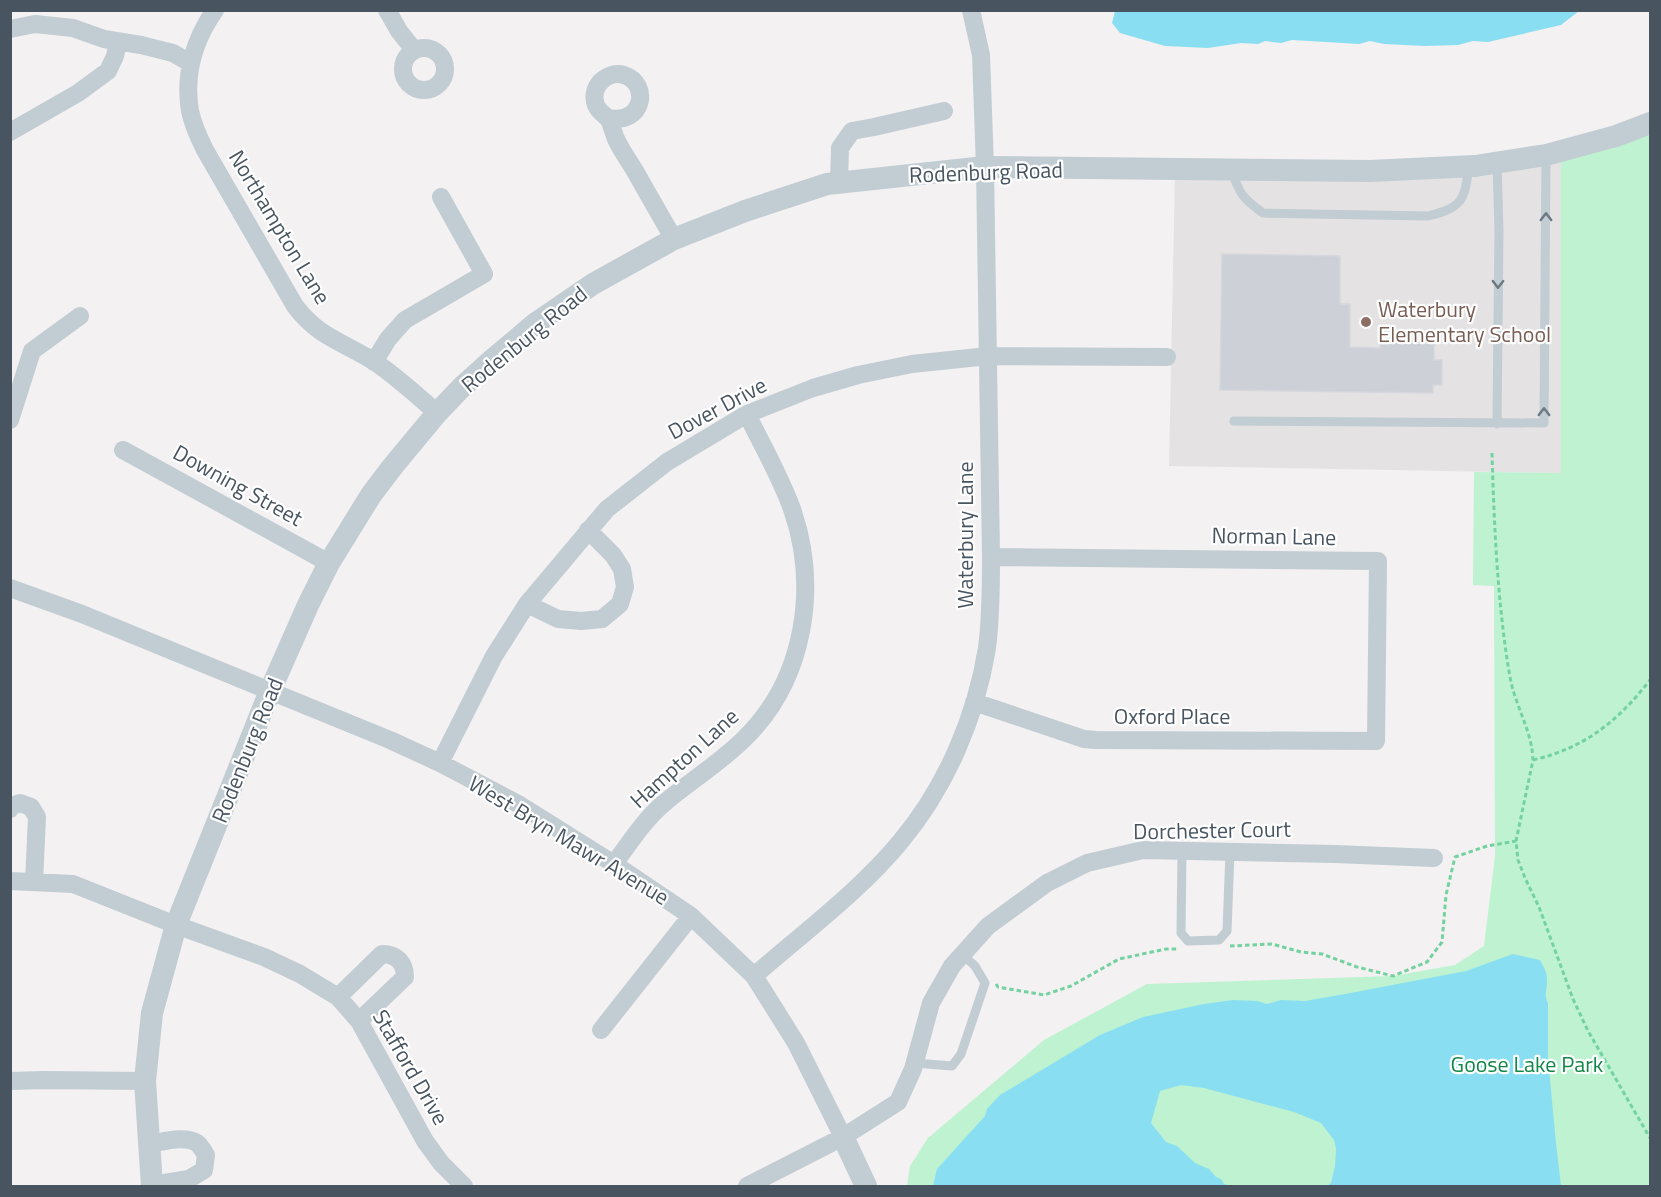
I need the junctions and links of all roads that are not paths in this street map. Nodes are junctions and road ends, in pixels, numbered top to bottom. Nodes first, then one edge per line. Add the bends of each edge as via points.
1 (215, 10) edge
2 (387, 10) edge
3 (971, 10) edge
4 (10, 30) edge
5 (118, 42) junction
6 (414, 50) dead end
7 (190, 63) junction
8 (944, 111) dead end
9 (609, 118) dead end
10 (1650, 123) edge
11 (10, 132) edge
12 (1546, 155) junction
13 (1497, 162) junction
14 (985, 167) junction
15 (1469, 167) junction
16 (1231, 170) junction
17 (839, 183) junction
18 (441, 197) dead end
19 (674, 239) junction
20 (80, 316) dead end
21 (988, 356) junction
22 (1167, 357) dead end
23 (374, 362) junction
24 (437, 413) junction
25 (747, 414) junction
26 (10, 420) edge
27 (1234, 421) dead end
28 (1497, 424) junction
29 (123, 450) dead end
30 (588, 531) junction
31 (991, 557) junction
32 (329, 563) junction
33 (10, 588) edge
34 (527, 604) junction
35 (270, 691) junction
36 (974, 702) junction
37 (1376, 741) joint
38 (440, 763) junction
39 (10, 809) edge
40 (1182, 851) junction
41 (1230, 852) junction
42 (1434, 858) dead end
43 (614, 864) junction
44 (10, 882) edge
45 (34, 882) junction
46 (691, 915) junction
47 (176, 925) junction
48 (962, 954) junction
49 (754, 976) junction
50 (338, 997) junction
51 (359, 1021) junction
52 (601, 1030) dead end
53 (915, 1063) junction
54 (145, 1081) junction
55 (11, 1082) edge
56 (843, 1137) junction
57 (149, 1144) junction
58 (152, 1186) edge
59 (464, 1186) edge
60 (747, 1186) edge
61 (866, 1186) edge

1 - 7 street, Northampton Lane
2 - 6 street
3 - 14 street, Waterbury Lane via 981,55
4 - 5 street via 35,24 73,28
5 - 7 street via 173,53
5 - 11 street via 108,72
7 - 23 street, Northampton Lane via 190,111 195,129 295,306 319,331
8 - 17 street via 852,131 840,148
9 - 19 street via 617,140
10 - 12 street, Rodenburg Road
12 - 13 street, Rodenburg Road
28 -> 12 lane via 1544,423
13 - 15 street, Rodenburg Road
13 -> 28 lane
14 - 16 street, Rodenburg Road
14 - 17 street, Rodenburg Road
14 - 21 street, Waterbury Lane
15 - 16 street, Rodenburg Road
15 - 16 lane via 1466,190 1458,205 1428,216 1263,213 1239,192
17 - 19 street, Rodenburg Road via 745,211
18 - 23 street via 484,274 405,320
19 - 24 street, Rodenburg Road via 593,284 536,323
20 - 26 street via 32,351
21 - 22 street, Dover Drive
21 - 25 street, Dover Drive via 912,364 858,375
21 - 31 street, Waterbury Lane
23 - 24 street, Northampton Lane
24 - 32 street, Rodenburg Road via 371,495
25 - 30 street, Dover Drive via 667,462 607,509
25 - 43 street, Hampton Lane via 788,501 801,542 806,587 798,649 774,701 747,737 662,804
27 - 28 lane
29 - 32 street, Downing Street
30 - 34 street, Dover Drive
30 - 34 street via 622,569 625,587 620,604 602,619 582,621 558,619
31 - 36 street, Waterbury Lane via 987,648
31 - 37 street, Norman Lane via 1378,561
32 - 35 street, Rodenburg Road
33 - 35 street, West Bryn Mawr Avenue
34 - 38 street, Dover Drive via 494,656
35 - 38 street, West Bryn Mawr Avenue
35 - 47 street, Rodenburg Road
36 - 37 street, Oxford Place via 1084,739
36 - 49 street, Waterbury Lane via 962,739 941,780 902,840 860,884
38 - 43 street, West Bryn Mawr Avenue via 520,805
39 - 45 street via 20,803 31,807 38,817
40 - 41 street, Dorchester Court
40 - 41 lane via 1181,933 1188,941 1219,940 1227,931
40 - 48 street, Dorchester Court via 1143,850 1087,863 1047,884 988,926
41 - 42 street, Dorchester Court
43 - 46 street, West Bryn Mawr Avenue
44 - 45 street, Stafford Drive
45 - 47 street, Stafford Drive via 73,884
46 - 49 street, West Bryn Mawr Avenue
46 - 52 street
47 - 50 street, Stafford Drive via 264,957
47 - 54 street, Rodenburg Road via 152,1013
48 - 53 street, Dorchester Court via 931,1004
48 - 53 lane via 986,983 961,1054 952,1066
49 - 56 street, West Bryn Mawr Avenue via 796,1043
50 - 51 street, Stafford Drive
50 - 51 street via 382,954 399,959 405,977
51 - 59 street, Stafford Drive via 425,1141
53 - 56 street, Dorchester Court via 898,1101
54 - 55 street
54 - 57 street, Rodenburg Road
56 - 60 street
56 - 61 street, West Bryn Mawr Avenue
57 - 58 street, Rodenburg Road
57 - 58 street via 187,1141 197,1143 206,1155 204,1170 189,1179

